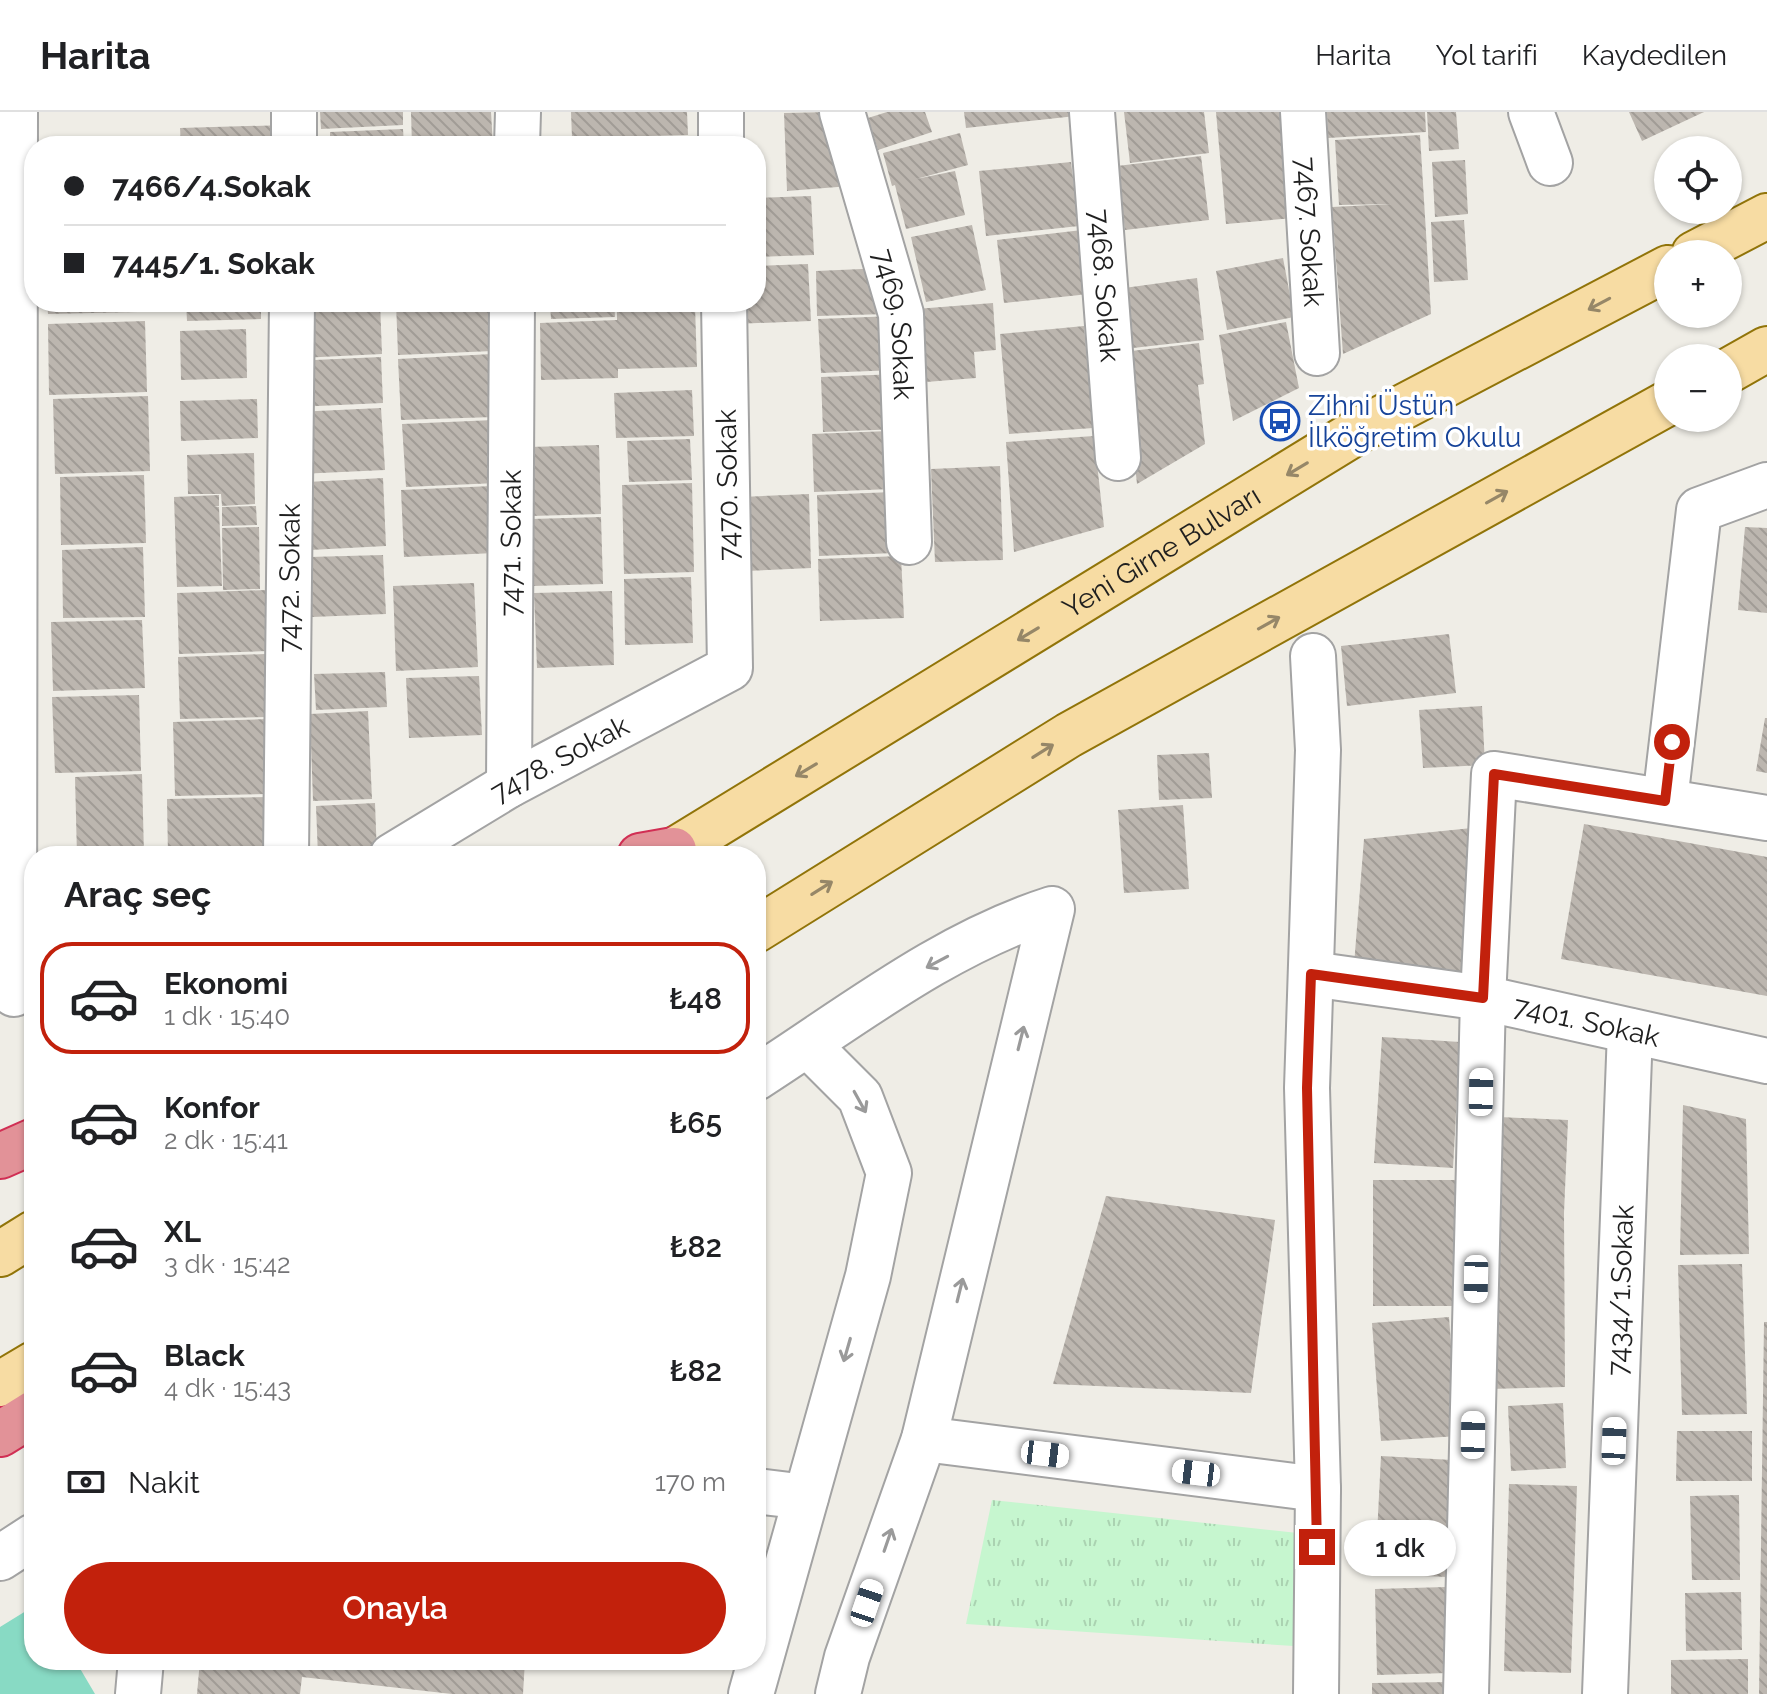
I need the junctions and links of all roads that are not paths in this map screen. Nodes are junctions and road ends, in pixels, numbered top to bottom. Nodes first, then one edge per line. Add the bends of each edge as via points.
1 (15, 112) edge
2 (294, 112) edge
3 (518, 112) edge
4 (721, 112) edge
5 (842, 112) edge
6 (1092, 112) edge
7 (1303, 112) edge
8 (1531, 112) edge
9 (294, 136) edge
10 (517, 136) edge
11 (721, 136) edge
12 (1550, 163) dead end
13 (8, 172) edge
14 (1767, 216) edge
15 (1721, 240) edge
16 (1654, 275) edge
17 (292, 312) edge
18 (512, 312) edge
19 (724, 312) edge
20 (1767, 349) edge
21 (1317, 353) dead end
22 (1742, 363) edge
23 (1654, 411) edge
24 (1118, 458) dead end
25 (1767, 485) edge
26 (909, 542) dead end
27 (1313, 656) dead end
28 (730, 668) joint
29 (509, 785) junction
30 (1665, 801) junction
31 (1767, 818) edge
32 (286, 846) edge
33 (408, 846) edge
34 (673, 846) edge
35 (766, 924) edge
36 (1311, 974) junction
37 (16, 994) edge
38 (1483, 998) junction
39 (1630, 1031) junction
40 (808, 1045) junction
41 (1767, 1061) edge
42 (766, 1072) edge
43 (24, 1145) edge
44 (0, 1156) edge
45 (24, 1239) edge
46 (0, 1254) edge
47 (24, 1370) edge
48 (0, 1384) edge
49 (24, 1419) edge
50 (0, 1434) edge
51 (924, 1439) junction
52 (1318, 1489) junction
53 (766, 1492) edge
54 (806, 1497) junction
55 (24, 1542) edge
56 (0, 1558) edge
57 (766, 1640) edge
58 (140, 1670) edge
59 (758, 1670) edge
60 (138, 1694) edge
61 (751, 1694) edge
62 (838, 1694) edge
63 (1316, 1694) edge
64 (1466, 1694) edge
65 (1605, 1694) edge

1 - 13 street
2 - 9 street
3 - 10 street
4 - 11 street
5 - 26 street, 7469. Sokak via 901,314
6 - 24 street, 7468. Sokak
7 - 21 street, 7467. Sokak
8 - 12 street
13 - 37 street
14 - 15 main road
16 -> 34 main road, Yeni Girne Bulvarı via 1363,428
17 - 32 street, 7472. Sokak
18 - 29 street, 7471. Sokak
19 - 28 street, 7470. Sokak
20 - 22 main road
35 -> 23 main road via 1069,735
25 - 30 street via 1699,510
27 - 36 street via 1318,750
28 - 29 street, 7478. Sokak
29 - 33 street, 7478. Sokak
30 - 31 street
30 - 38 street via 1494,774
36 - 38 street, 7401. Sokak
36 - 52 street via 1307,1088
38 - 39 street, 7401. Sokak
38 - 64 street
39 - 41 street, 7401. Sokak
39 - 65 street, 7434/1.Sokak
40 - 42 street
51 -> 40 street via 1052,909 1014,921 894,985
40 -> 54 street via 860,1097 889,1173 868,1276
43 - 44 highway
45 - 46 main road
47 - 48 main road
49 - 50 highway
51 - 52 street
62 -> 51 street
52 - 63 street
53 - 54 street
54 - 57 street
55 - 56 street
58 - 60 street
59 - 61 street

